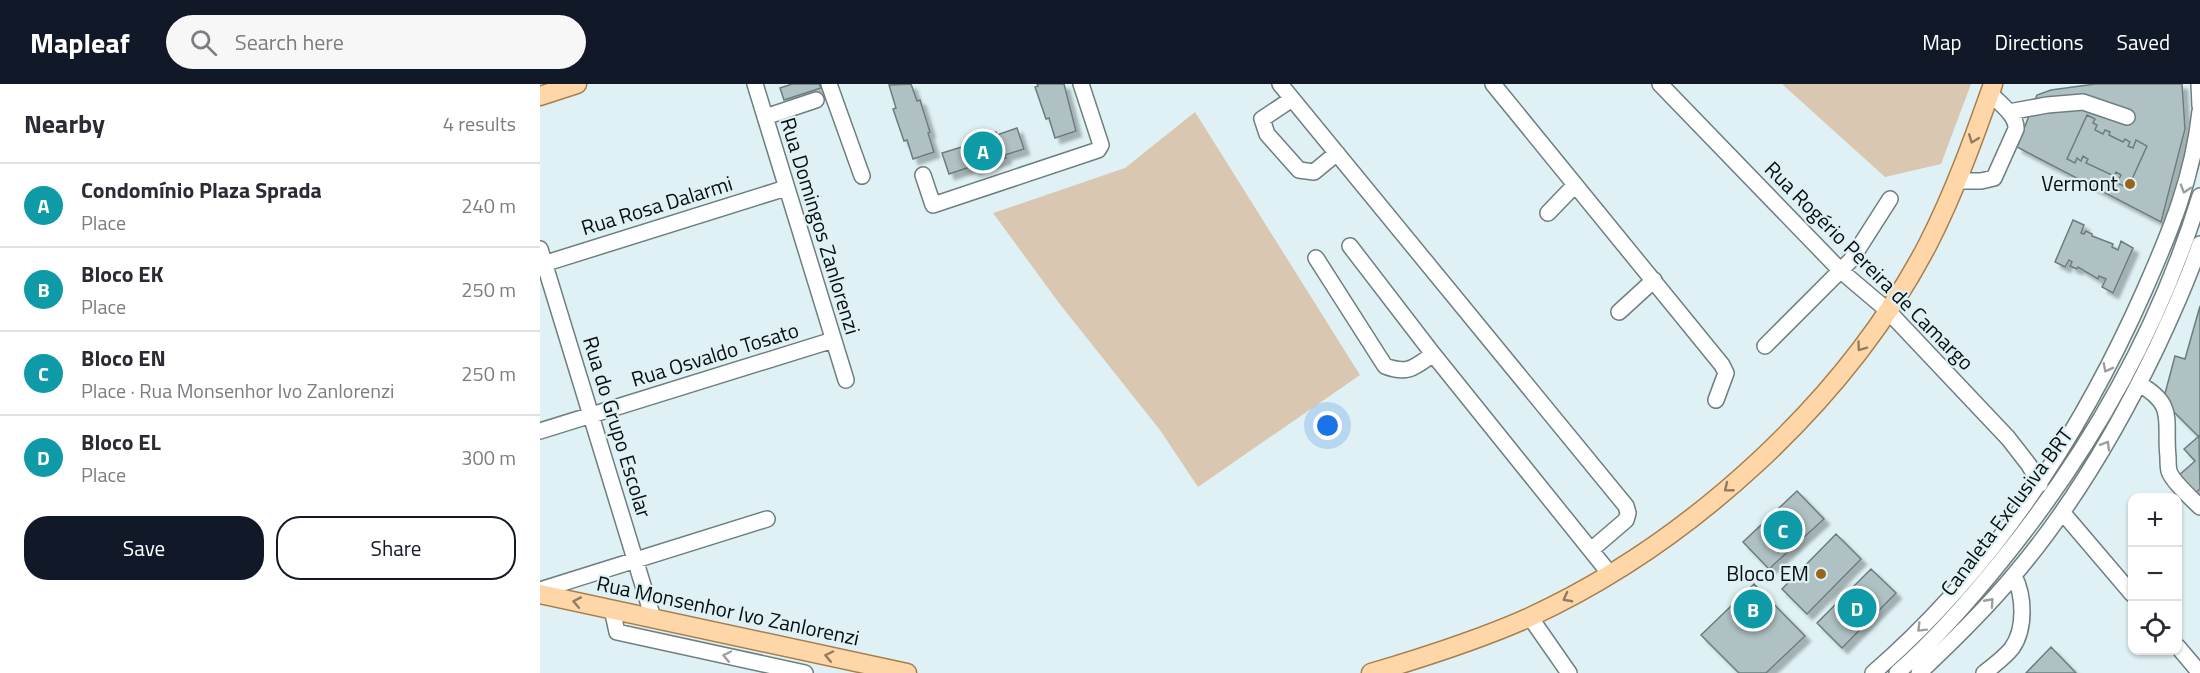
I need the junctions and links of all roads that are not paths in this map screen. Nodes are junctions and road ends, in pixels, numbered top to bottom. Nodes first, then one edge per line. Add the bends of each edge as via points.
1 (577, 84) edge
2 (754, 84) edge
3 (829, 84) edge
4 (1081, 84) edge
5 (1280, 84) edge
6 (1493, 84) edge
7 (1660, 84) edge
8 (2199, 84) edge
9 (1991, 89) edge
10 (540, 96) edge
11 (1292, 99) junction
12 (816, 100) dead end
13 (2200, 106) edge
14 (2200, 111) edge
15 (2009, 112) junction
16 (765, 117) junction
17 (2127, 117) dead end
18 (1337, 153) junction
19 (923, 175) dead end
20 (862, 176) dead end
21 (1956, 181) junction
22 (1574, 186) junction
23 (786, 188) junction
24 (2200, 196) edge
25 (1890, 199) dead end
26 (1548, 213) dead end
27 (2200, 244) edge
28 (1350, 246) dead end
29 (1316, 258) dead end
30 (542, 259) edge
31 (1841, 271) junction
32 (1654, 280) junction
33 (1887, 310) junction
34 (1619, 312) dead end
35 (833, 340) junction
36 (1765, 346) dead end
37 (1433, 354) junction
38 (846, 380) dead end
39 (2139, 384) junction
40 (1716, 400) dead end
41 (591, 415) junction
42 (540, 431) edge
43 (2040, 484) junction
44 (2200, 507) edge
45 (2063, 513) junction
46 (767, 519) dead end
47 (1591, 550) junction
48 (636, 560) junction
49 (1610, 574) junction
50 (2014, 576) junction
51 (2128, 588) edge
52 (540, 592) edge
53 (612, 609) junction
54 (1530, 617) junction
55 (653, 618) junction
56 (2182, 651) edge
57 (805, 673) edge
58 (907, 673) edge
59 (1371, 673) edge
60 (1569, 673) edge
61 (1873, 673) edge
62 (1897, 673) edge
63 (1919, 673) edge
64 (1984, 673) edge
65 (2200, 673) edge

1 - 10 main road
2 - 16 street, Rua Domingos Zanlorenzi
3 - 20 street
4 - 19 street via 1101,145 1098,150 933,205
5 - 11 street
6 - 22 street
7 - 31 street, Rua Rogério Pereira de Camargo
8 - 13 street
9 - 15 street
9 -> 21 main road
11 - 18 street
11 - 18 street via 1262,119 1267,134 1299,170 1314,172
12 - 16 street
14 -> 43 street via 2188,178 2165,244 2107,367
15 - 17 street via 2083,102
15 - 21 street via 2016,129 1994,178
16 - 23 street, Rua Domingos Zanlorenzi
18 - 47 street via 1626,506 1626,520
21 - 33 main road via 1927,245
22 - 26 street
22 - 32 street
23 - 30 street, Rua Rosa Dalarmi
23 - 35 street, Rua Domingos Zanlorenzi
24 - 62 street, Canaleta Exclusiva BRT via 2162,301 2105,414 2020,537 1950,623
25 - 31 street
27 - 39 street
28 - 37 street
29 - 37 street via 1385,366 1411,370
30 - 41 street, Rua do Grupo Escolar
31 - 33 street, Rua Rogério Pereira de Camargo
31 - 36 street
32 - 34 street
32 - 40 street via 1726,372
33 - 43 street, Rua Rogério Pereira de Camargo via 2008,438
33 -> 49 main road via 1821,398 1763,457 1706,506
35 - 38 street, Rua Domingos Zanlorenzi
35 - 41 street, Rua Osvaldo Tosato
37 - 47 street
39 - 44 street via 2166,408 2169,472
45 -> 39 street via 2119,424
41 - 42 street, Rua Osvaldo Tosato
41 - 48 street, Rua do Grupo Escolar
43 -> 61 street via 1944,605
45 - 50 street
45 - 51 street
46 - 48 street
47 - 49 street
48 - 52 street
48 - 55 street, Rua do Grupo Escolar
49 -> 54 main road
63 -> 50 street
50 - 64 street via 2019,586 2022,621 2013,647
53 -> 52 main road, Rua Monsenhor Ivo Zanlorenzi
53 - 55 main road, Rua Monsenhor Ivo Zanlorenzi
57 -> 53 street via 617,632
54 - 59 main road
54 - 60 street
58 -> 55 main road, Rua Monsenhor Ivo Zanlorenzi
56 - 65 street

